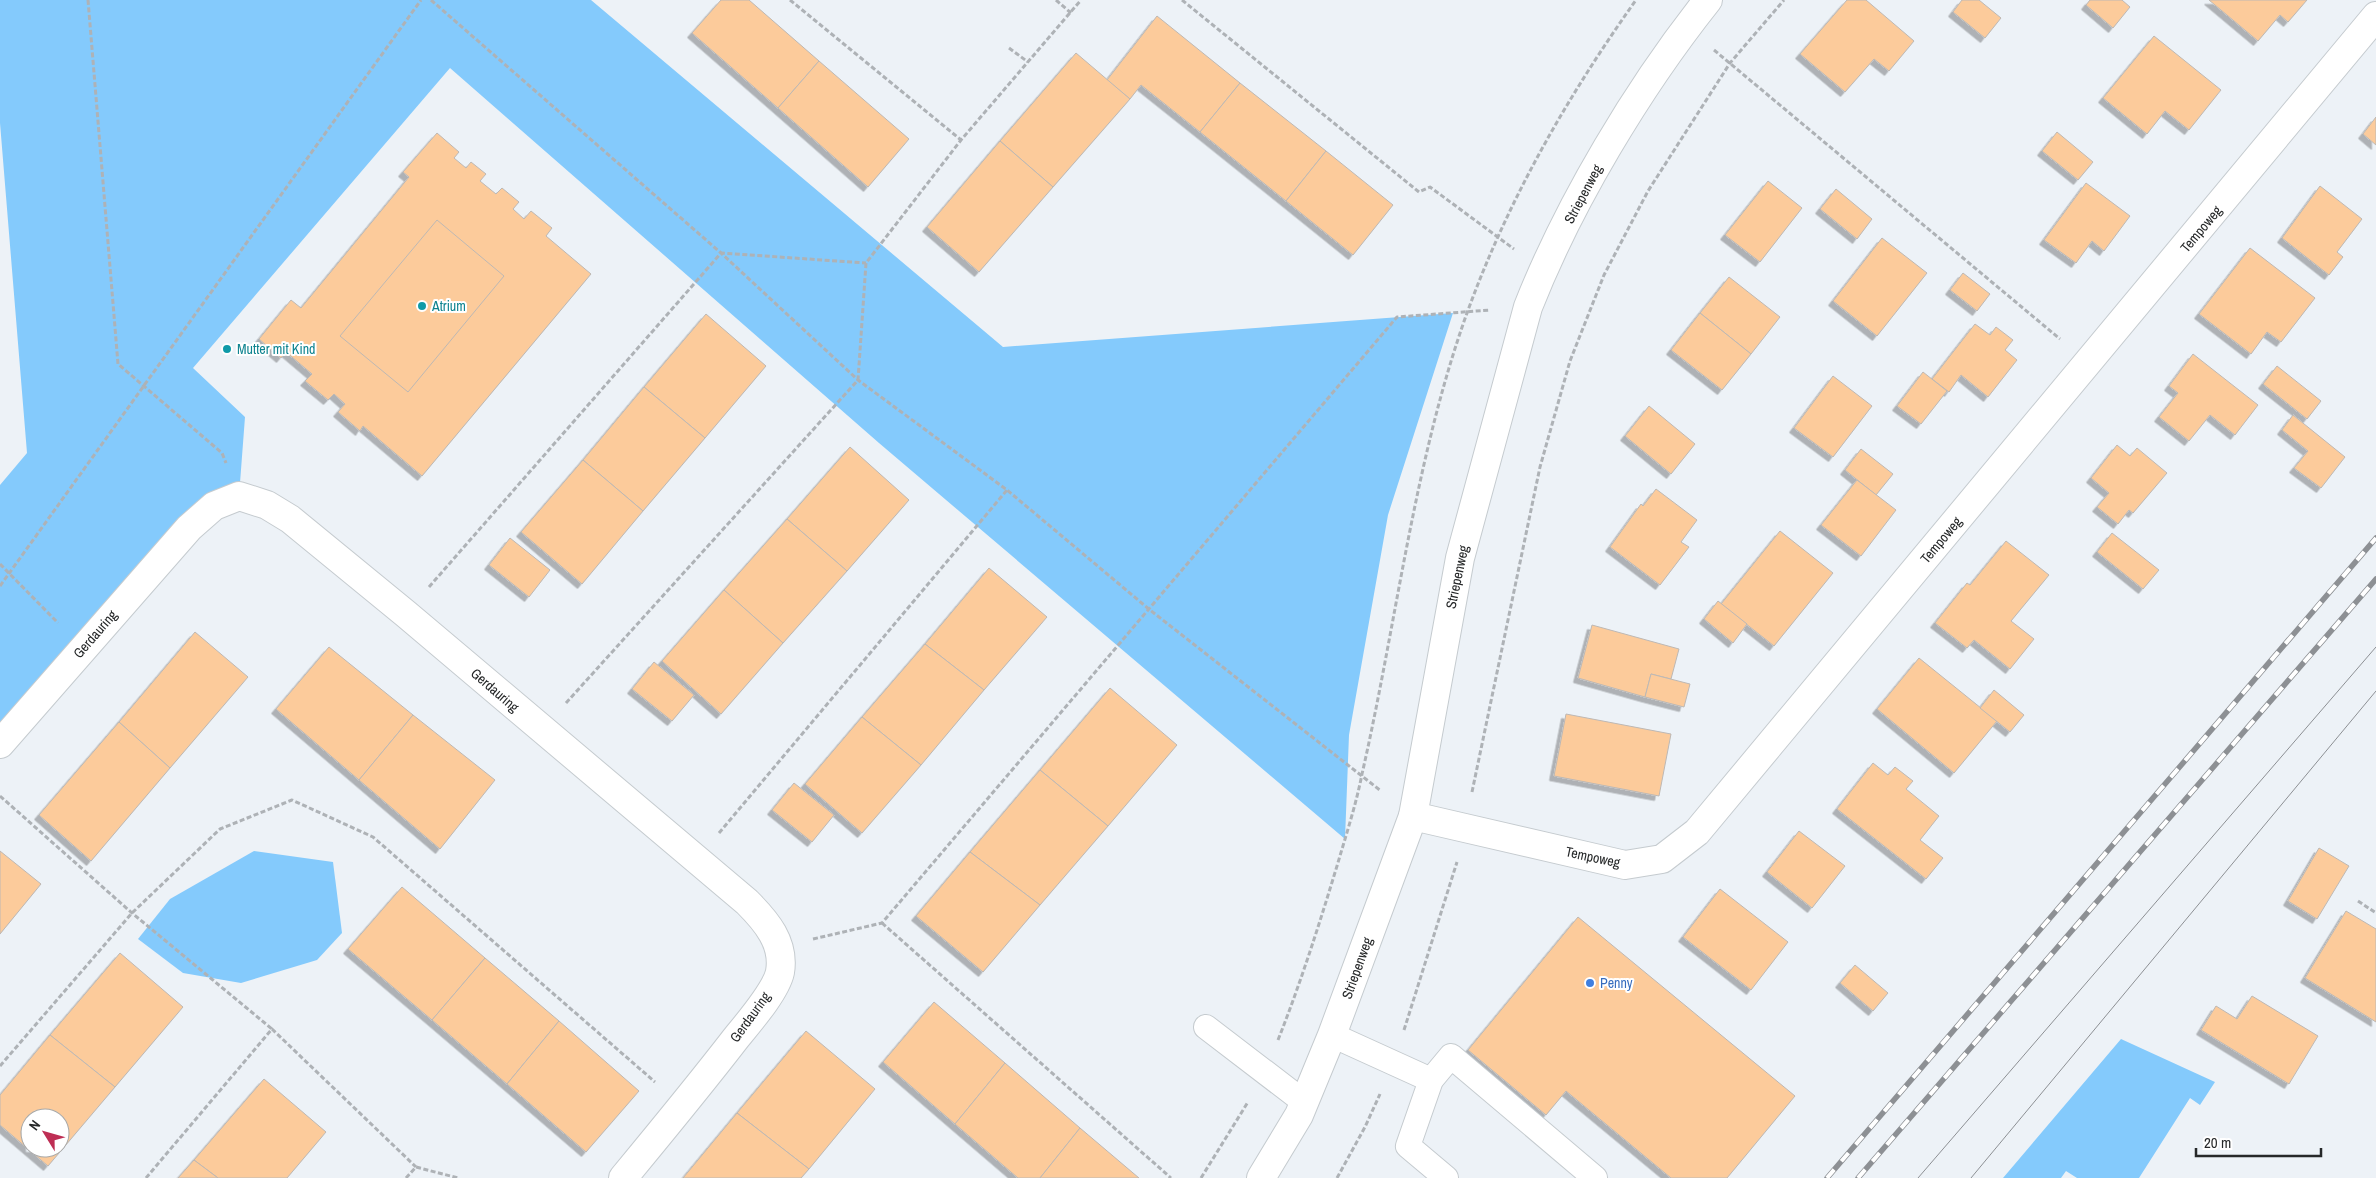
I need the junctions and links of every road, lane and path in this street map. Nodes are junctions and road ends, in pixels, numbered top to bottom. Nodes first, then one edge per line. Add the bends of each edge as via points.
1 (88, 0) edge
2 (421, 0) edge
3 (431, 0) edge
4 (790, 0) edge
5 (1056, 0) edge
6 (1081, 0) edge
7 (1182, 0) edge
8 (1636, 0) edge
9 (1708, 0) edge
10 (1784, 0) edge
11 (1070, 13) junction
12 (2376, 16) edge
13 (1686, 27) junction
14 (1009, 48) dead end
15 (1028, 62) junction
16 (1730, 63) junction
17 (961, 140) junction
18 (1497, 236) junction
19 (721, 254) junction
20 (866, 263) junction
21 (1543, 270) junction
22 (1528, 307) junction
23 (1467, 312) junction
24 (2089, 363) junction
25 (858, 380) junction
26 (144, 387) junction
27 (1007, 490) junction
28 (238, 496) junction
29 (0, 564) edge
30 (10, 573) junction
31 (0, 586) edge
32 (1150, 610) junction
33 (406, 614) junction
34 (83, 648) junction
35 (541, 730) junction
36 (0, 744) edge
37 (1362, 777) junction
38 (0, 796) edge
39 (1413, 816) junction
40 (1464, 828) junction
41 (696, 861) junction
42 (2358, 901) dead end
43 (132, 913) junction
44 (2376, 913) edge
45 (882, 923) junction
46 (780, 947) junction
47 (1206, 1026) dead end
48 (272, 1029) junction
49 (1332, 1035) junction
50 (1393, 1064) junction
51 (0, 1066) edge
52 (1265, 1072) junction
53 (1431, 1080) junction
54 (1304, 1102) junction
55 (683, 1106) junction
56 (416, 1168) junction
57 (146, 1178) edge
58 (406, 1178) edge
59 (458, 1178) edge
60 (622, 1178) edge
61 (1171, 1178) edge
62 (1201, 1178) edge
63 (1261, 1178) edge
64 (1336, 1178) edge
65 (1446, 1178) edge
66 (1596, 1178) edge

1 - 26 path via 118,364
2 - 26 path
3 - 19 path
4 - 17 path
5 - 11 path
6 - 11 path
7 - 18 path via 1419,192 1430,187
8 - 18 path via 1557,120
9 - 13 street, Striepenweg
10 - 16 path
11 - 15 path
12 - 24 street, Tempoweg
13 - 16 path
13 - 21 street, Striepenweg via 1609,144
14 - 15 path
15 - 17 path
16 - 24 path
16 - 40 path via 1648,191 1604,275 1570,362 1540,466
17 - 20 path
18 - 21 path
18 - 23 path
19 - 20 path
19 - 25 path
19 - 33 path
20 - 25 path
21 - 22 street, Striepenweg
22 - 23 path
22 - 39 street, Striepenweg via 1460,558
23 - 32 path via 1397,317
23 - 37 path via 1431,429
24 - 40 street, Tempoweg via 1697,832 1662,859 1625,865
25 - 27 path
25 - 35 path
26 - 28 path via 222,453
26 - 30 path
27 - 32 path
27 - 41 path
28 - 33 street, Gerdauring via 267,505 290,519
28 - 34 street, Gerdauring via 214,506 189,528
29 - 30 path
30 - 31 path
30 - 34 path
32 - 37 path
32 - 45 path
33 - 35 street, Gerdauring
34 - 36 street, Gerdauring
35 - 41 street, Gerdauring
37 - 39 path
37 - 52 path via 1307,966
38 - 43 path
39 - 40 street, Tempoweg
39 - 49 street, Striepenweg
40 - 50 path via 1452,880
41 - 46 street, Gerdauring via 767,922
42 - 44 path
43 - 48 path
43 - 51 path
43 - 55 path via 220,829 292,800 373,837
45 - 46 path
45 - 61 path
46 - 55 street, Gerdauring via 780,972 763,1003
47 - 52 lane
48 - 56 path
48 - 57 path
49 - 50 lane
49 - 54 street, Striepenweg
50 - 53 lane
50 - 64 path via 1365,1127
52 - 54 lane
52 - 62 path
53 - 65 lane via 1408,1146
53 - 66 lane via 1451,1056
54 - 63 street, Striepenweg
55 - 60 street, Gerdauring
56 - 58 path
56 - 59 path

